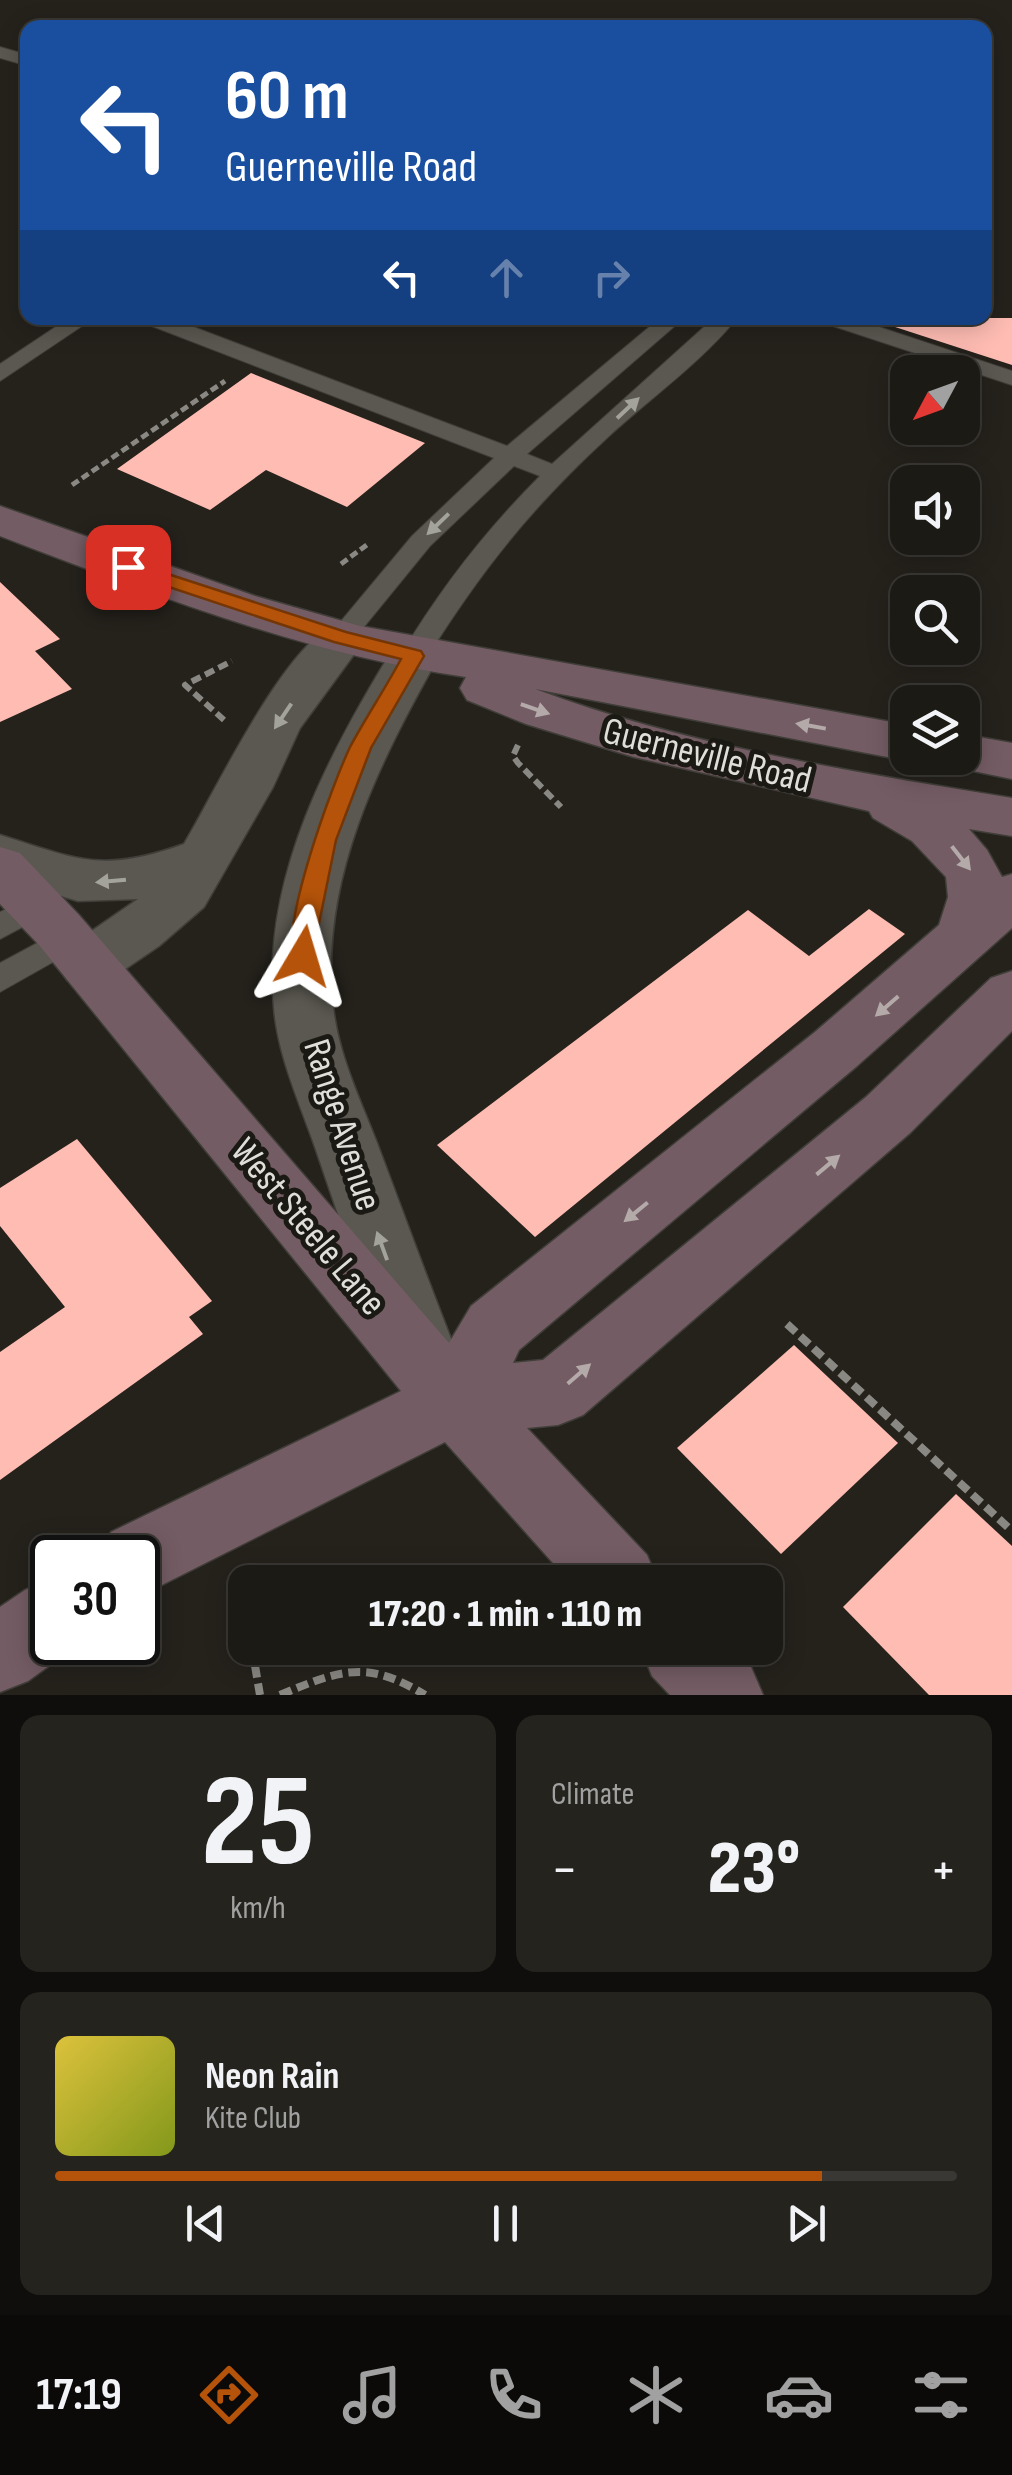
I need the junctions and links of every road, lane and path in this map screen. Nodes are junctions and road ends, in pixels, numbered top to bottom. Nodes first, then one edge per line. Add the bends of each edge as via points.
1 (73, 325) edge
2 (170, 325) edge
3 (665, 325) edge
4 (718, 325) edge
5 (853, 325) edge
6 (0, 374) edge
7 (228, 378) dead end
8 (1012, 378) edge
9 (508, 457) junction
10 (556, 474) junction
11 (72, 485) dead end
12 (0, 520) edge
13 (373, 540) dead end
14 (342, 564) dead end
15 (341, 638) junction
16 (414, 656) junction
17 (232, 660) dead end
18 (228, 724) dead end
19 (890, 740) edge
20 (519, 744) dead end
21 (980, 755) edge
22 (1012, 761) edge
23 (851, 790) junction
24 (561, 807) dead end
25 (1012, 817) edge
26 (0, 855) edge
27 (205, 858) junction
28 (1012, 895) edge
29 (38, 921) edge
30 (961, 942) junction
31 (0, 980) edge
32 (1012, 994) edge
33 (787, 1324) dead end
34 (441, 1386) junction
35 (1012, 1532) edge
36 (160, 1546) edge
37 (604, 1565) edge
38 (30, 1632) edge
39 (0, 1653) edge
40 (255, 1665) edge
41 (696, 1665) edge
42 (260, 1695) edge
43 (280, 1695) edge
44 (426, 1695) edge
45 (724, 1695) edge

1 - 6 lane
2 - 9 lane
3 - 9 lane
10 -> 4 lane
5 - 8 lane
7 - 11 path
9 - 10 lane
9 -> 15 lane via 421,541
10 - 16 lane via 458,581
12 - 15 street, Guerneville Road
13 - 14 path
15 - 16 street, Guerneville Road
15 -> 27 street via 277,722
19 -> 16 street, Guerneville Road via 484,663
16 -> 23 street, Guerneville Road via 522,705 612,735
34 -> 16 street, Range Avenue via 330,1100 303,1006 303,933 325,840 360,748
17 - 18 path via 186,685
20 - 24 path via 517,763
21 - 22 street
23 - 25 street, Guerneville Road
23 -> 30 street via 900,806 968,866 977,890
27 -> 26 street via 166,874 76,884
27 - 29 street via 184,892 140,931
28 - 30 street
29 - 31 lane
29 - 34 street, West Steele Lane
30 -> 34 street via 494,1328
34 -> 32 street via 558,1392 888,1114
33 - 35 path
34 - 36 street
34 - 37 street, West Steele Lane
38 - 39 street
40 - 42 path
41 - 45 street
43 - 44 path via 338,1671 378,1669

